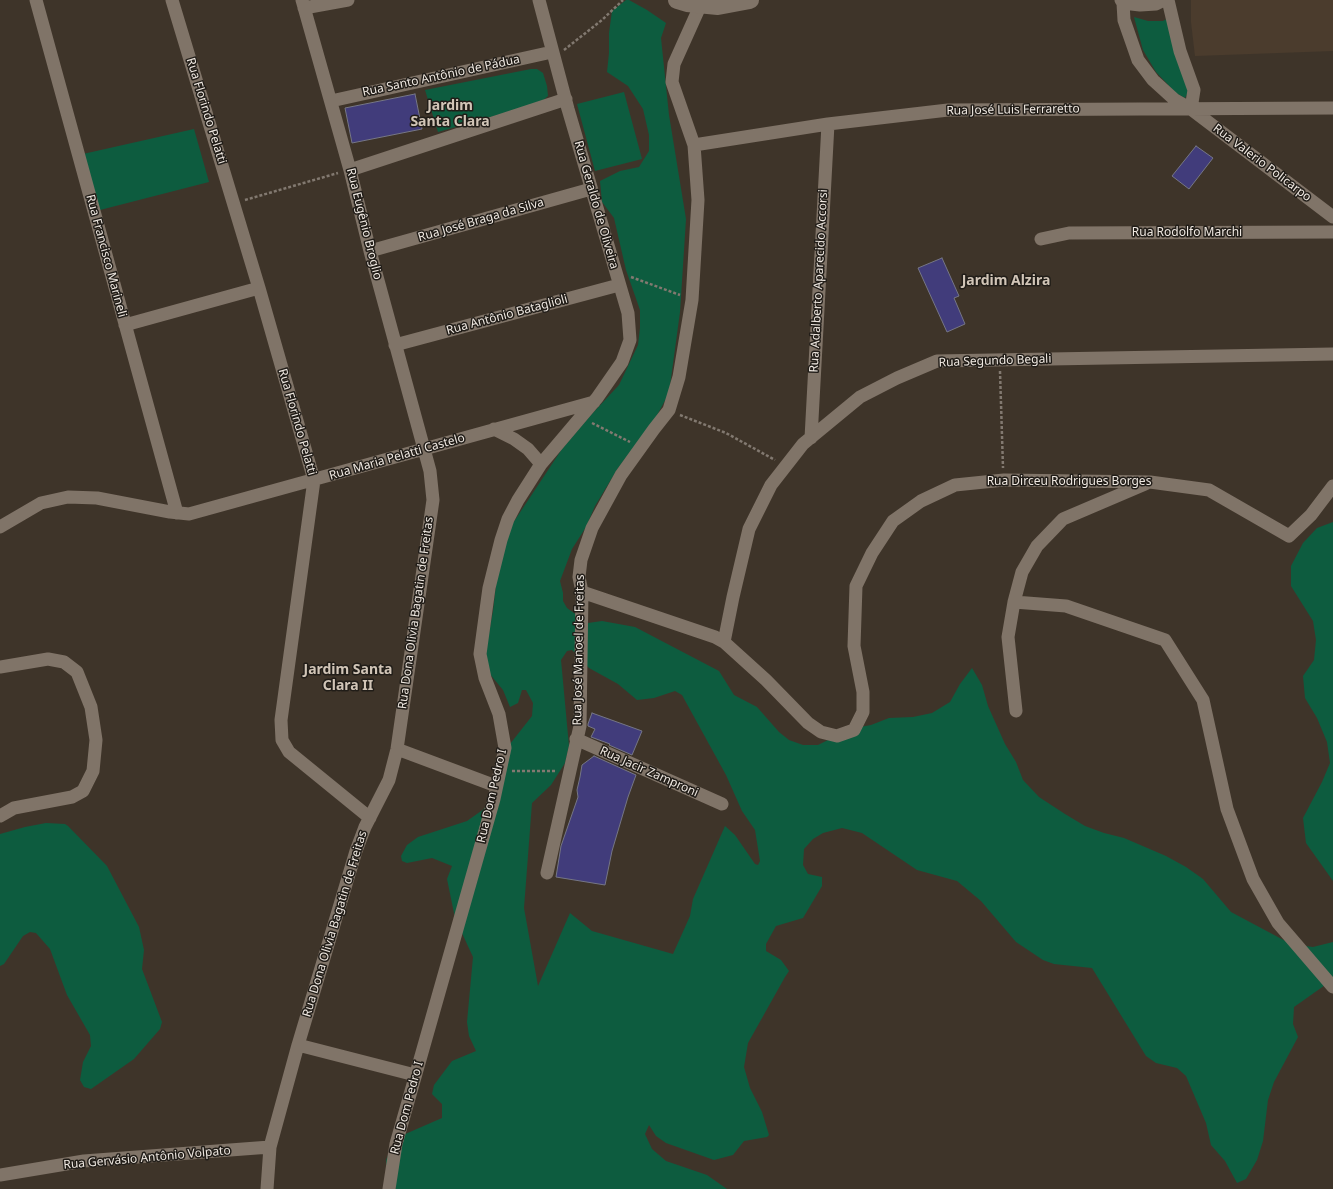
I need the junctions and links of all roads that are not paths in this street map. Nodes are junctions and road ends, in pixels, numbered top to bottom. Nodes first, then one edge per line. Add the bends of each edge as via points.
1 (36, 0) edge
2 (172, 0) edge
3 (348, 0) edge
4 (539, 0) edge
5 (677, 0) edge
6 (750, 0) edge
7 (1164, 0) edge
8 (1168, 0) edge
9 (1122, 1) edge
10 (303, 4) edge
11 (701, 4) junction
12 (553, 55) junction
13 (566, 99) junction
14 (331, 100) junction
15 (1333, 108) edge
16 (1191, 109) junction
17 (828, 124) junction
18 (694, 145) junction
19 (350, 170) junction
20 (591, 189) junction
21 (1333, 217) edge
22 (1333, 232) edge
23 (1041, 239) dead end
24 (370, 251) junction
25 (619, 285) junction
26 (259, 288) junction
27 (125, 324) junction
28 (395, 345) junction
29 (1333, 354) edge
30 (594, 402) junction
31 (494, 429) junction
32 (811, 438) junction
33 (424, 449) junction
34 (541, 464) junction
35 (314, 480) junction
36 (1150, 482) junction
37 (1333, 486) edge
38 (177, 513) junction
39 (0, 527) edge
40 (582, 592) junction
41 (1014, 602) junction
42 (724, 642) junction
43 (0, 668) edge
44 (1016, 711) dead end
45 (576, 739) junction
46 (397, 749) junction
47 (496, 786) junction
48 (722, 804) dead end
49 (0, 816) edge
50 (370, 818) junction
51 (546, 873) dead end
52 (1333, 987) edge
53 (298, 1045) junction
54 (415, 1075) junction
55 (270, 1147) junction
56 (0, 1175) edge
57 (268, 1189) edge
58 (389, 1189) edge

1 - 27 street, Rua Francisco Marineli
2 - 26 street, Rua Florindo Pelatti
3 - 10 street
4 - 12 street, Rua Geraldo de Oliveira
5 - 11 street via 687,4
6 - 11 street via 718,6
7 - 9 street via 1156,4 1140,5
8 - 16 street via 1180,51 1194,90
9 - 16 street, Rua Valerio Policarpo via 1124,20 1138,60 1153,80 1175,100
10 - 14 street, Rua Eugênio Broglio
11 - 18 street, Rua José Manoel de Freitas via 674,64 672,82
12 - 13 street, Rua Geraldo de Oliveira
12 - 14 street, Rua Santo Antônio de Pádua
13 - 19 street
13 - 20 street, Rua Geraldo de Oliveira
14 - 19 street, Rua Eugênio Broglio
15 - 16 street, Rua José Luis Ferraretto
16 - 17 street, Rua José Luis Ferraretto via 948,110
16 - 21 street, Rua Valerio Policarpo
17 - 18 street, Rua José Luis Ferraretto
17 - 32 street, Rua Adalberto Aparecido Accorsi
18 - 40 street, Rua José Manoel de Freitas via 698,200 692,300 679,377 669,410 621,475 592,528 579,577
19 - 24 street, Rua Eugênio Broglio
20 - 24 street, Rua José Braga da Silva
20 - 25 street, Rua Geraldo de Oliveira
22 - 23 street, Rua Rodolfo Marchi via 1069,233
24 - 28 street, Rua Eugênio Broglio
25 - 28 street, Rua Antônio Bataglioli
25 - 30 street, Rua Geraldo de Oliveira via 628,313 630,340 622,362
26 - 27 street
26 - 35 street, Rua Florindo Pelatti
27 - 38 street, Rua Francisco Marineli
28 - 33 street, Rua Eugênio Broglio
29 - 32 street, Rua Segundo Begali via 937,361 860,397
30 - 31 street, Rua Maria Pelatti Castelo
30 - 34 street, Rua Dom Pedro I
31 - 33 street, Rua Maria Pelatti Castelo
31 - 34 street via 528,449
32 - 42 street, Rua Segundo Begali via 803,444 771,485 749,529
33 - 35 street, Rua Maria Pelatti Castelo
33 - 46 street, Rua Dona Olivia Bagatin de Freitas via 430,471 432,500
34 - 47 street, Rua Dom Pedro I via 518,500 503,533 494,564 480,654 485,678 499,714 505,748
35 - 38 street, Rua Maria Pelatti Castelo via 189,514
35 - 50 street, Rua Florindo Pelatti via 281,720 282,740 289,752
36 - 37 street, Rua Dirceu Rodrigues Borges via 1209,490 1289,536 1311,515
36 - 41 street via 1063,519 1037,546 1022,572
36 - 42 street, Rua Dirceu Rodrigues Borges via 1004,480 955,485 921,501 893,521 872,553 856,586 854,646 863,692 863,712 854,730 837,736 821,732 808,723
38 - 39 street, Rua Maria Pelatti Castelo via 97,498 68,497 40,503
40 - 42 street
40 - 45 street, Rua José Manoel de Freitas via 580,726
41 - 44 street via 1008,638
41 - 52 street via 1066,606 1166,640 1203,700 1227,809 1253,879 1278,923
43 - 49 street via 48,659 64,662 77,672 91,707 96,740 93,771 82,791 72,797 14,808
45 - 48 street, Rua Jacir Zamproni
45 - 51 street, Rua José Manoel de Freitas
46 - 47 street
46 - 50 street, Rua Dona Olivia Bagatin de Freitas via 389,780
47 - 54 street, Rua Dom Pedro I
50 - 53 street, Rua Dona Olivia Bagatin de Freitas via 356,851
53 - 54 street
53 - 55 street, Rua Dona Olivia Bagatin de Freitas
54 - 58 street, Rua Dom Pedro I via 396,1144
55 - 56 street, Rua Gervásio Antônio Volpato via 84,1161
55 - 57 street, Rua Dona Olivia Bagatin de Freitas

